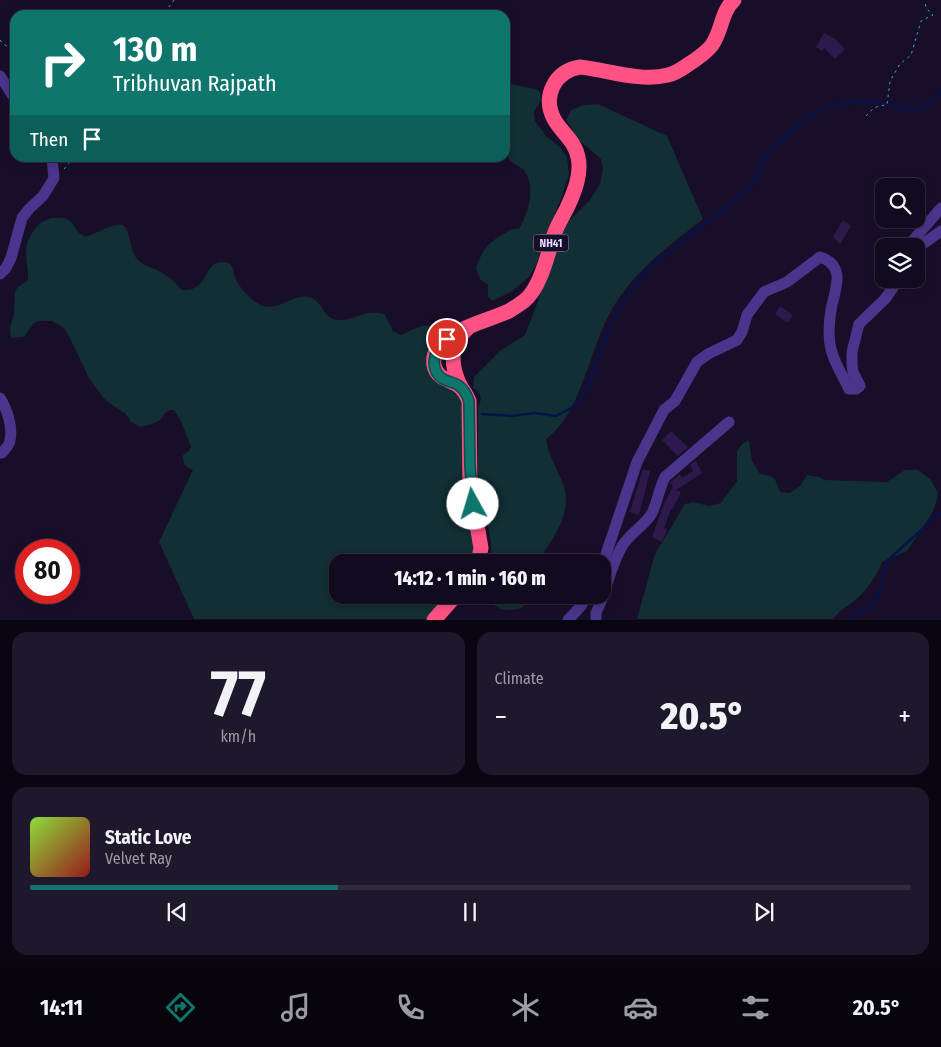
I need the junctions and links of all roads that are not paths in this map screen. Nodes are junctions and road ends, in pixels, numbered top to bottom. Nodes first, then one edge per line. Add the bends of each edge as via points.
1 (734, 0) edge
2 (0, 76) edge
3 (10, 91) edge
4 (52, 162) edge
5 (941, 208) edge
6 (941, 231) edge
7 (915, 238) edge
8 (925, 243) edge
9 (0, 274) edge
10 (893, 288) edge
11 (0, 398) edge
12 (729, 422) dead end
13 (0, 453) edge
14 (480, 554) edge
15 (610, 554) edge
16 (611, 558) edge
17 (448, 604) edge
18 (582, 604) edge
19 (599, 604) edge
20 (434, 620) edge
21 (568, 620) edge
22 (596, 620) edge

1 - 14 highway, NH41 via 726,10 711,47 673,73 647,77 580,67 558,78 551,93 555,120 572,141 579,166 574,190 538,282 532,294 508,311 441,343 434,359 439,375 458,385 469,401 470,484 482,548
2 - 3 street
4 - 9 street via 54,178 43,196 22,218 11,258
5 - 7 street
6 - 8 street
10 - 15 street via 859,324 852,352 853,372 860,386 856,389 849,389 830,349 830,313 837,282 835,267 820,257 787,282 764,292 747,315 737,340 697,362 675,401 664,410 633,471
11 - 13 street via 10,427 10,442
12 - 16 street via 665,477 652,512
17 - 20 highway
18 - 21 street
19 - 22 street

